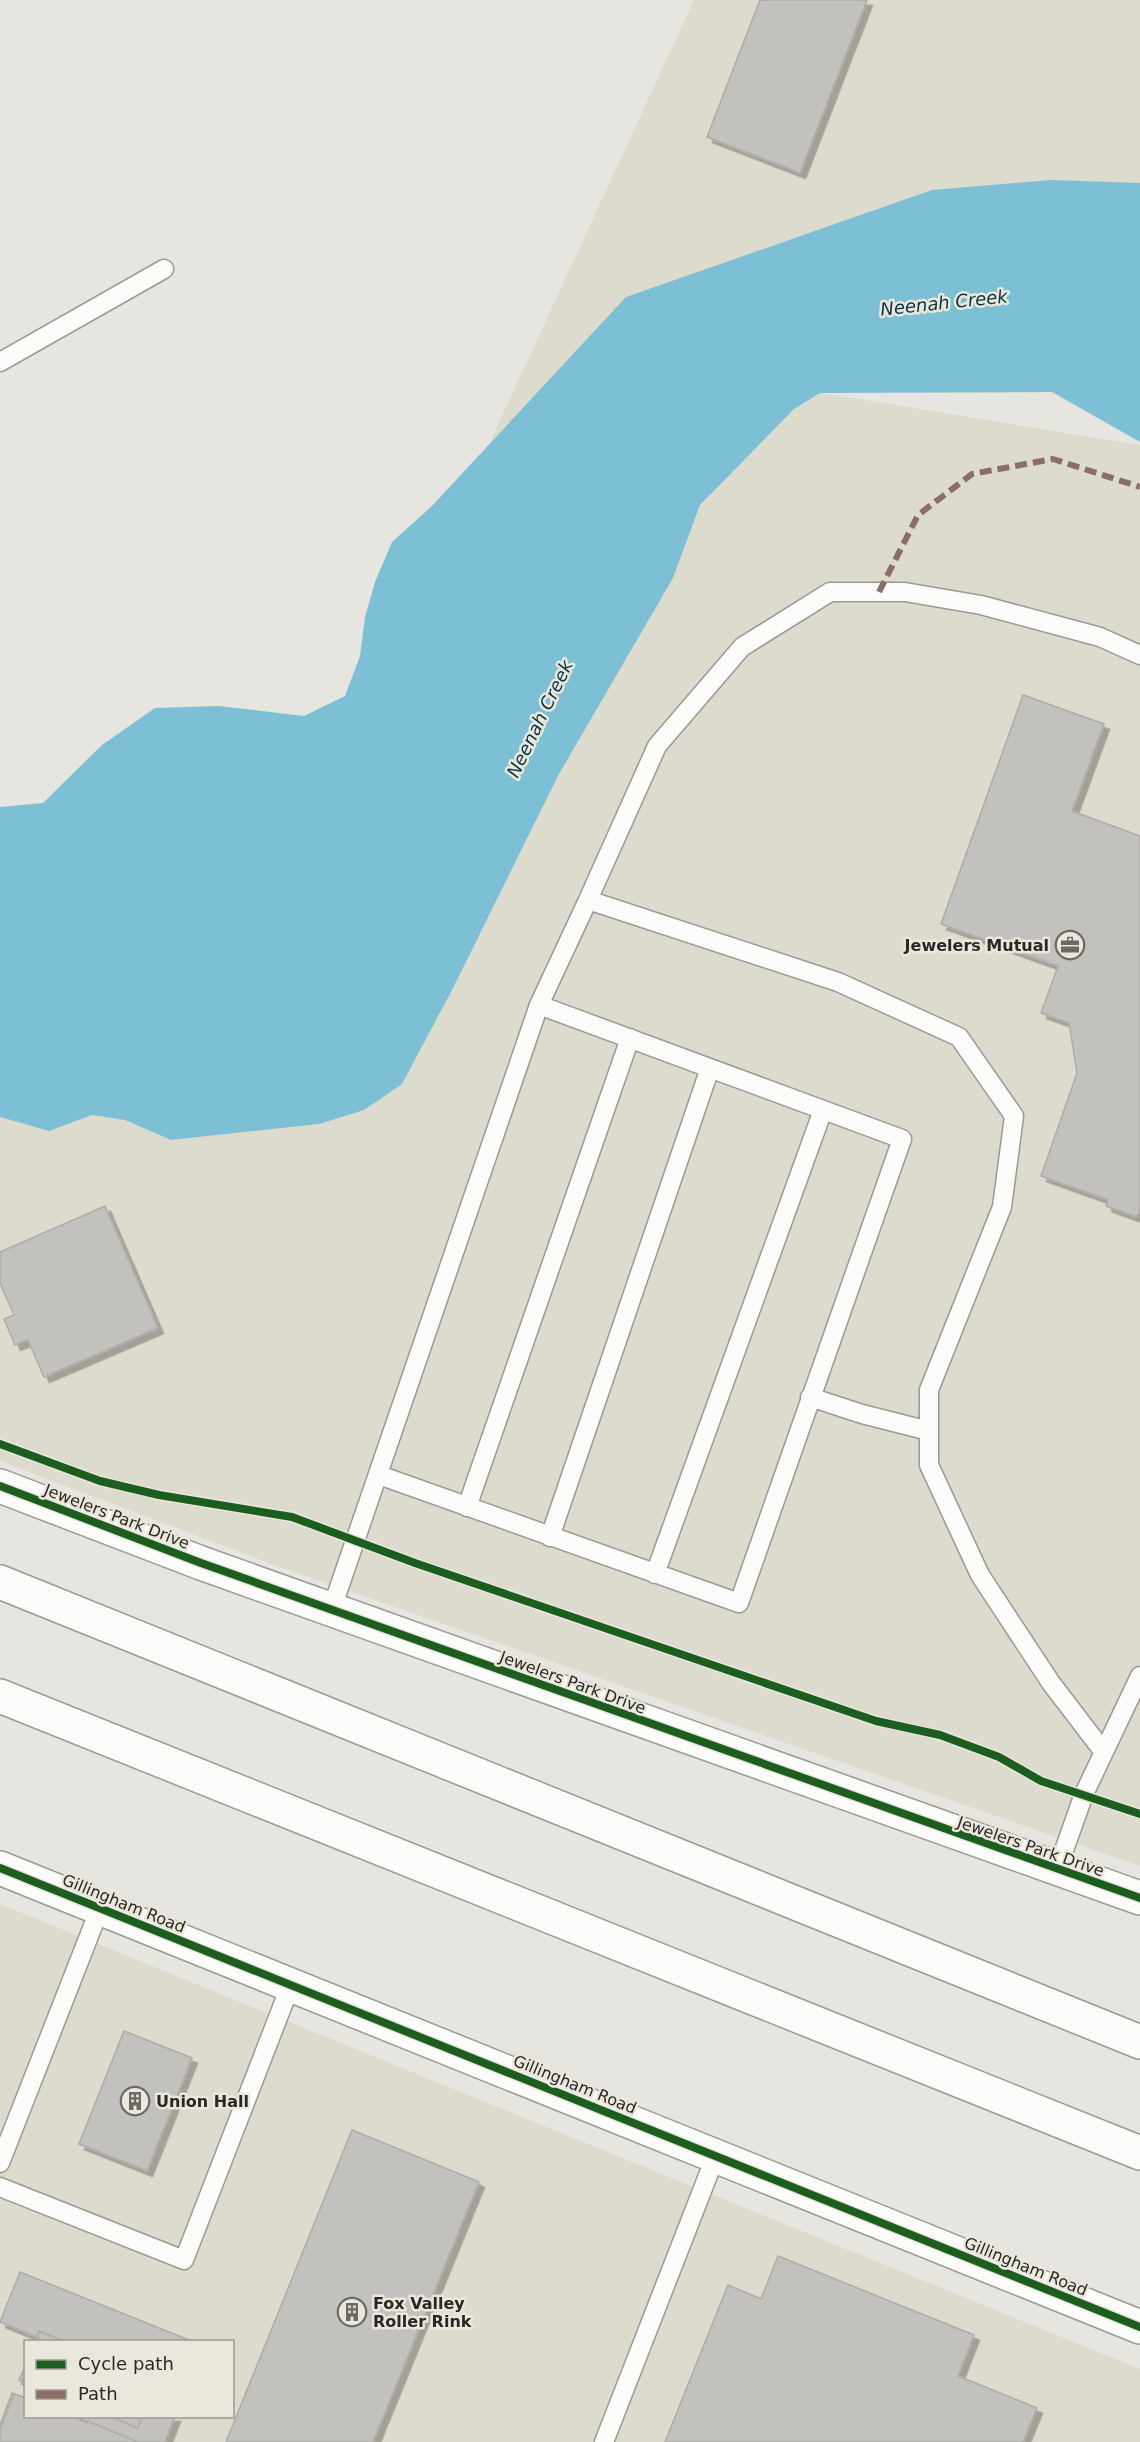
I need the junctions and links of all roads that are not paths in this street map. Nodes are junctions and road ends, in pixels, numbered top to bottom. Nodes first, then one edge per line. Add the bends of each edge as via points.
1 (164, 269) dead end
2 (0, 362) edge
3 (1140, 655) edge
4 (588, 900) junction
5 (539, 1005) junction
6 (630, 1038) junction
7 (710, 1068) junction
8 (823, 1110) junction
9 (810, 1397) junction
10 (928, 1431) junction
11 (379, 1475) junction
12 (0, 1486) edge
13 (467, 1507) junction
14 (550, 1537) junction
15 (655, 1574) junction
16 (0, 1582) edge
17 (332, 1608) junction
18 (1140, 1676) edge
19 (0, 1696) edge
20 (1103, 1751) junction
21 (0, 1868) edge
22 (1057, 1870) junction
23 (1140, 1898) edge
24 (100, 1908) junction
25 (291, 1984) junction
26 (1140, 2043) edge
27 (1140, 2153) edge
28 (716, 2155) junction
29 (0, 2163) edge
30 (0, 2187) edge
31 (1140, 2327) edge
32 (604, 2442) edge

1 - 2 lane
3 - 4 lane via 1100,638 981,605 905,592 831,592 742,647 657,746
4 - 5 lane
4 - 10 lane via 838,982 959,1037 1014,1116 1002,1207 929,1390
5 - 6 lane
5 - 11 lane
6 - 7 lane
6 - 13 lane
7 - 8 lane
7 - 14 lane
8 - 9 lane via 902,1139
8 - 15 lane
9 - 10 lane
9 - 15 lane via 740,1603
10 - 20 lane via 928,1465 980,1575 1051,1683
11 - 13 lane
11 - 17 lane
12 - 17 main road, Jewelers Park Drive
13 - 14 lane
14 - 15 lane
16 - 26 main road
17 - 22 main road, Jewelers Park Drive
18 - 20 lane
19 - 27 main road
20 - 22 lane
21 - 24 main road, Gillingham Road
22 - 23 main road, Jewelers Park Drive
24 - 25 main road, Gillingham Road
24 - 29 lane
25 - 28 main road, Gillingham Road
25 - 30 lane via 184,2260
28 - 31 main road, Gillingham Road
28 - 32 lane

